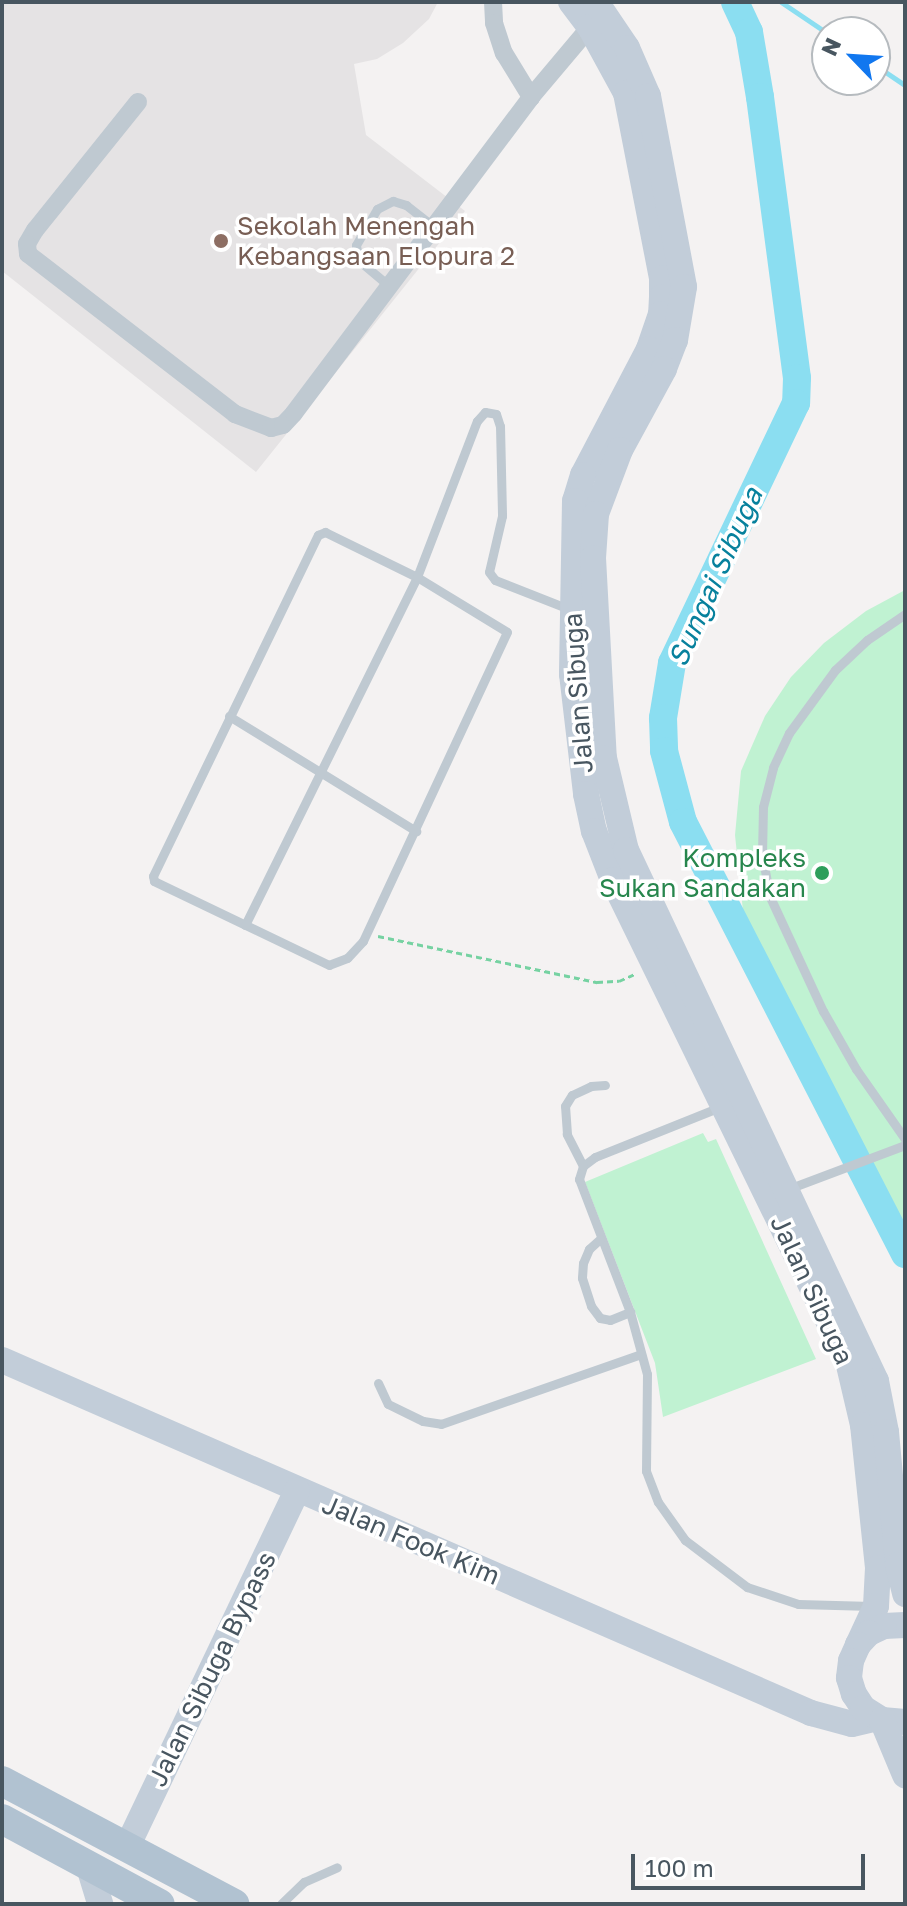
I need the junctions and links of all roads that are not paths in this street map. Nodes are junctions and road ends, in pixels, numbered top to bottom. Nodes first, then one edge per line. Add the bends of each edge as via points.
1 (493, 2) edge
2 (571, 2) edge
3 (593, 14) edge
4 (531, 97) junction
5 (138, 102) dead end
6 (433, 226) junction
7 (388, 285) junction
8 (417, 577) junction
9 (573, 610) junction
10 (905, 614) edge
11 (229, 716) junction
12 (320, 770) junction
13 (416, 831) junction
14 (245, 925) junction
15 (605, 1085) dead end
16 (722, 1106) junction
17 (905, 1139) edge
18 (905, 1145) edge
19 (583, 1166) junction
20 (788, 1190) junction
21 (600, 1239) junction
22 (630, 1312) junction
23 (641, 1354) junction
24 (2, 1360) edge
25 (378, 1383) dead end
26 (297, 1491) junction
27 (905, 1594) edge
28 (876, 1606) junction
29 (905, 1625) edge
30 (858, 1645) junction
31 (854, 1694) junction
32 (821, 1717) junction
33 (888, 1720) edge
34 (905, 1775) edge
35 (2, 1781) edge
36 (2, 1819) edge
37 (127, 1847) junction
38 (89, 1867) junction
39 (337, 1867) dead end
40 (100, 1904) edge
41 (160, 1904) edge
42 (234, 1904) edge
43 (281, 1904) edge

1 - 4 street via 504,53
2 - 3 main road, Jalan Sibuga
3 - 4 street
3 - 9 main road, Jalan Sibuga via 630,106 662,297 649,349 578,489 572,518
3 - 20 main road, Jalan Sibuga via 627,48 648,96 684,287 680,321 664,369 620,450 596,514 593,558 604,758 626,850
4 - 6 street
5 - 7 street via 35,230 28,254 235,414 258,426 283,425
6 - 7 street
6 - 7 lane via 393,201 377,209 356,245 359,261
8 - 9 lane via 477,421 491,411 500,426 502,516 489,572 495,580
8 - 11 lane via 329,533 318,535
8 - 12 lane
8 - 13 lane via 507,632
9 - 16 main road, Jalan Sibuga via 576,733 594,831
10 - 17 lane via 835,670 789,733 763,807 762,855 770,897 823,1011
11 - 12 lane
11 - 14 lane via 153,876
12 - 13 lane
12 - 14 lane
13 - 14 lane via 356,950 337,964 329,965
15 - 19 lane via 572,1095 565,1106 567,1134
16 - 19 lane
16 - 28 main road, Jalan Sibuga via 848,1361 865,1441 878,1568
18 - 20 lane
19 - 21 lane via 579,1179
20 - 27 main road, Jalan Sibuga via 876,1381
21 - 22 lane
21 - 22 lane via 583,1263 591,1306 600,1318 610,1320
22 - 23 lane
23 - 25 lane via 441,1424 388,1404
23 - 28 lane via 647,1374 646,1471 658,1502 685,1540 747,1587 798,1604
24 - 26 main road, Jalan Fook Kim
26 - 32 main road, Jalan Fook Kim
26 - 37 main road, Jalan Sibuga Bypass
28 - 30 main road, Jalan Sibuga
29 - 30 main road via 884,1626
30 - 31 main road, Jalan Sibuga via 850,1669
31 - 32 main road
31 - 33 main road via 863,1708
32 - 33 main road, Jalan Fook Kim via 852,1724
33 - 34 main road
35 - 37 main road
36 - 38 main road
37 - 42 main road
38 - 40 main road
38 - 41 main road
39 - 43 lane via 304,1882

